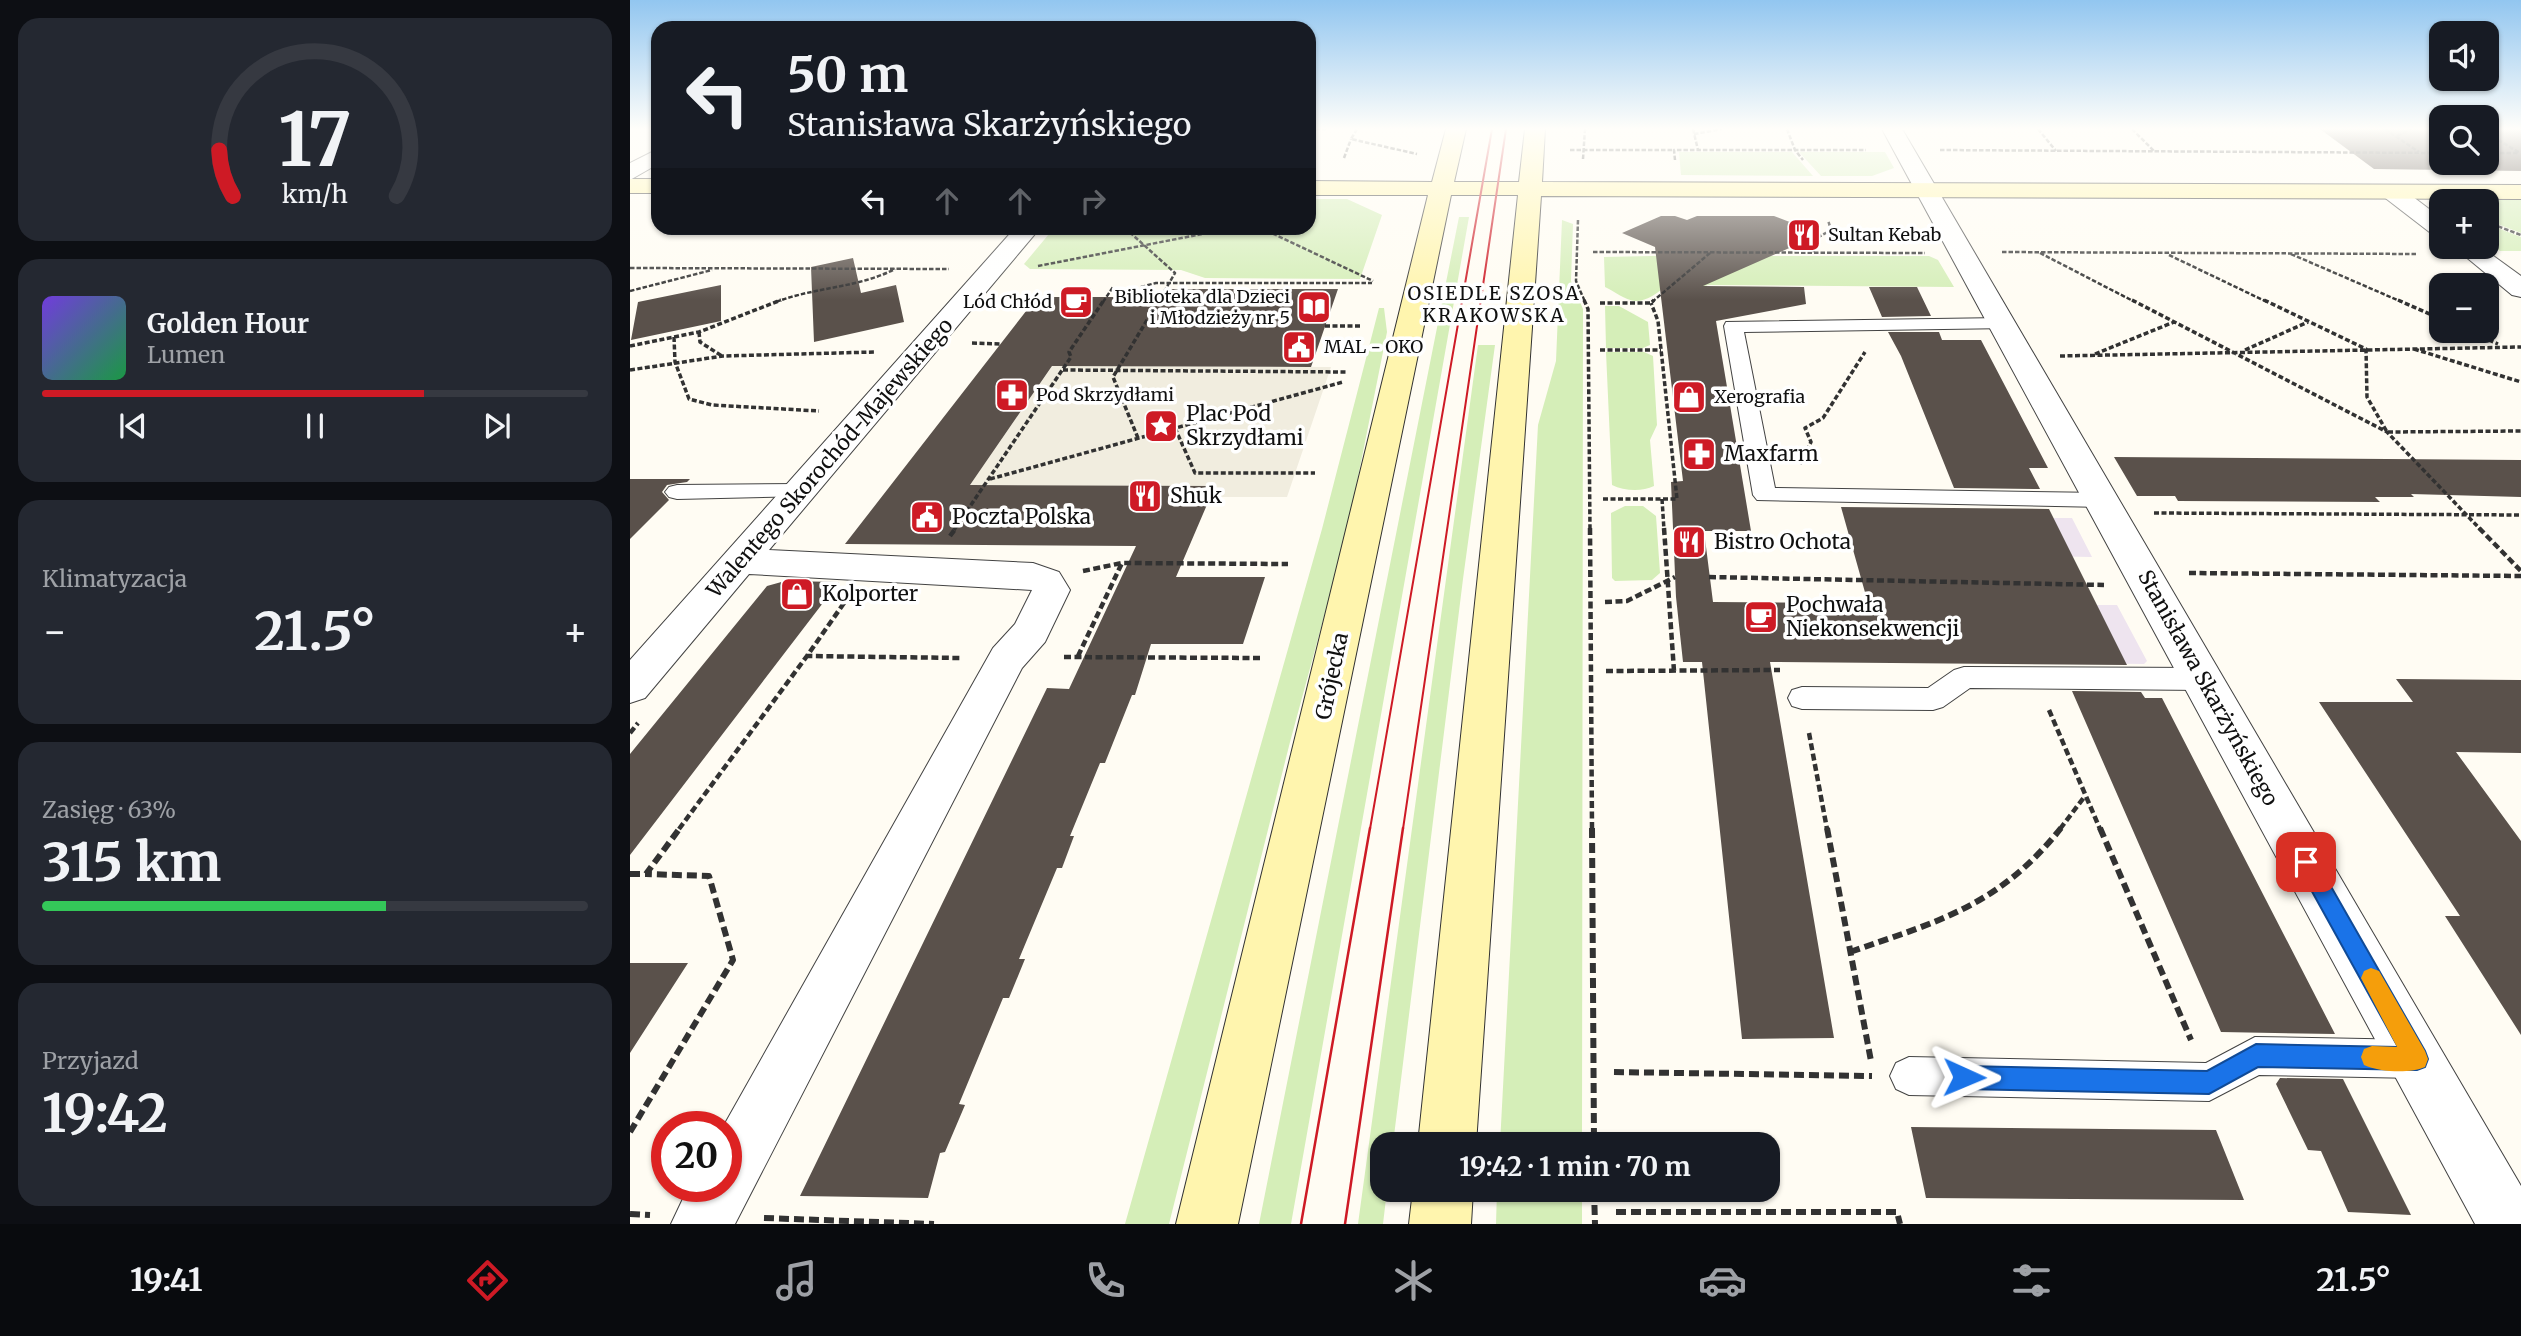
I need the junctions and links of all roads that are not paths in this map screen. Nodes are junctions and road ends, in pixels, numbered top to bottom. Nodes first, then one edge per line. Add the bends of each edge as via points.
1 (1924, 186) edge
2 (1316, 188) edge
3 (1441, 188) junction
4 (1531, 188) junction
5 (1926, 190) junction
6 (2392, 192) junction
7 (2521, 192) edge
8 (2429, 220) edge
9 (1022, 235) edge
10 (2482, 259) edge
11 (2521, 289) edge
12 (2013, 340) junction
13 (801, 491) junction
14 (677, 492) dead end
15 (2107, 506) junction
16 (739, 561) junction
17 (2203, 679) junction
18 (630, 687) edge
19 (1802, 698) road end
20 (2417, 1059) junction
21 (1892, 1076) road end
22 (1448, 1132) edge
23 (742, 1150) edge
24 (1442, 1202) edge
25 (1207, 1224) edge
26 (1440, 1224) edge
27 (2509, 1224) edge

1 - 5 street, Stanisława Skarżyńskiego
2 - 3 main road
3 - 4 main road
3 - 25 main road, Grójecka
4 - 5 main road
4 - 22 main road
5 - 6 main road
5 - 12 street, Stanisława Skarżyńskiego
6 - 7 main road
6 - 8 street
9 - 13 street, Walentego Skorochód-Majewskiego
10 - 11 street
12 - 15 street, Stanisława Skarżyńskiego
12 - 15 lane via 1909,325 1732,326 1765,495
13 - 14 lane
13 - 16 street, Walentego Skorochód-Majewskiego
15 - 17 street, Stanisława Skarżyńskiego
16 - 18 street, Walentego Skorochód-Majewskiego
16 - 23 street via 1033,576 1046,581 1051,590 1031,632 1007,659
17 - 19 lane via 1964,677 1933,699
17 - 20 street, Stanisława Skarżyńskiego
20 - 21 lane via 2256,1056 2209,1082
20 - 27 street, Stanisława Skarżyńskiego
24 - 26 main road

